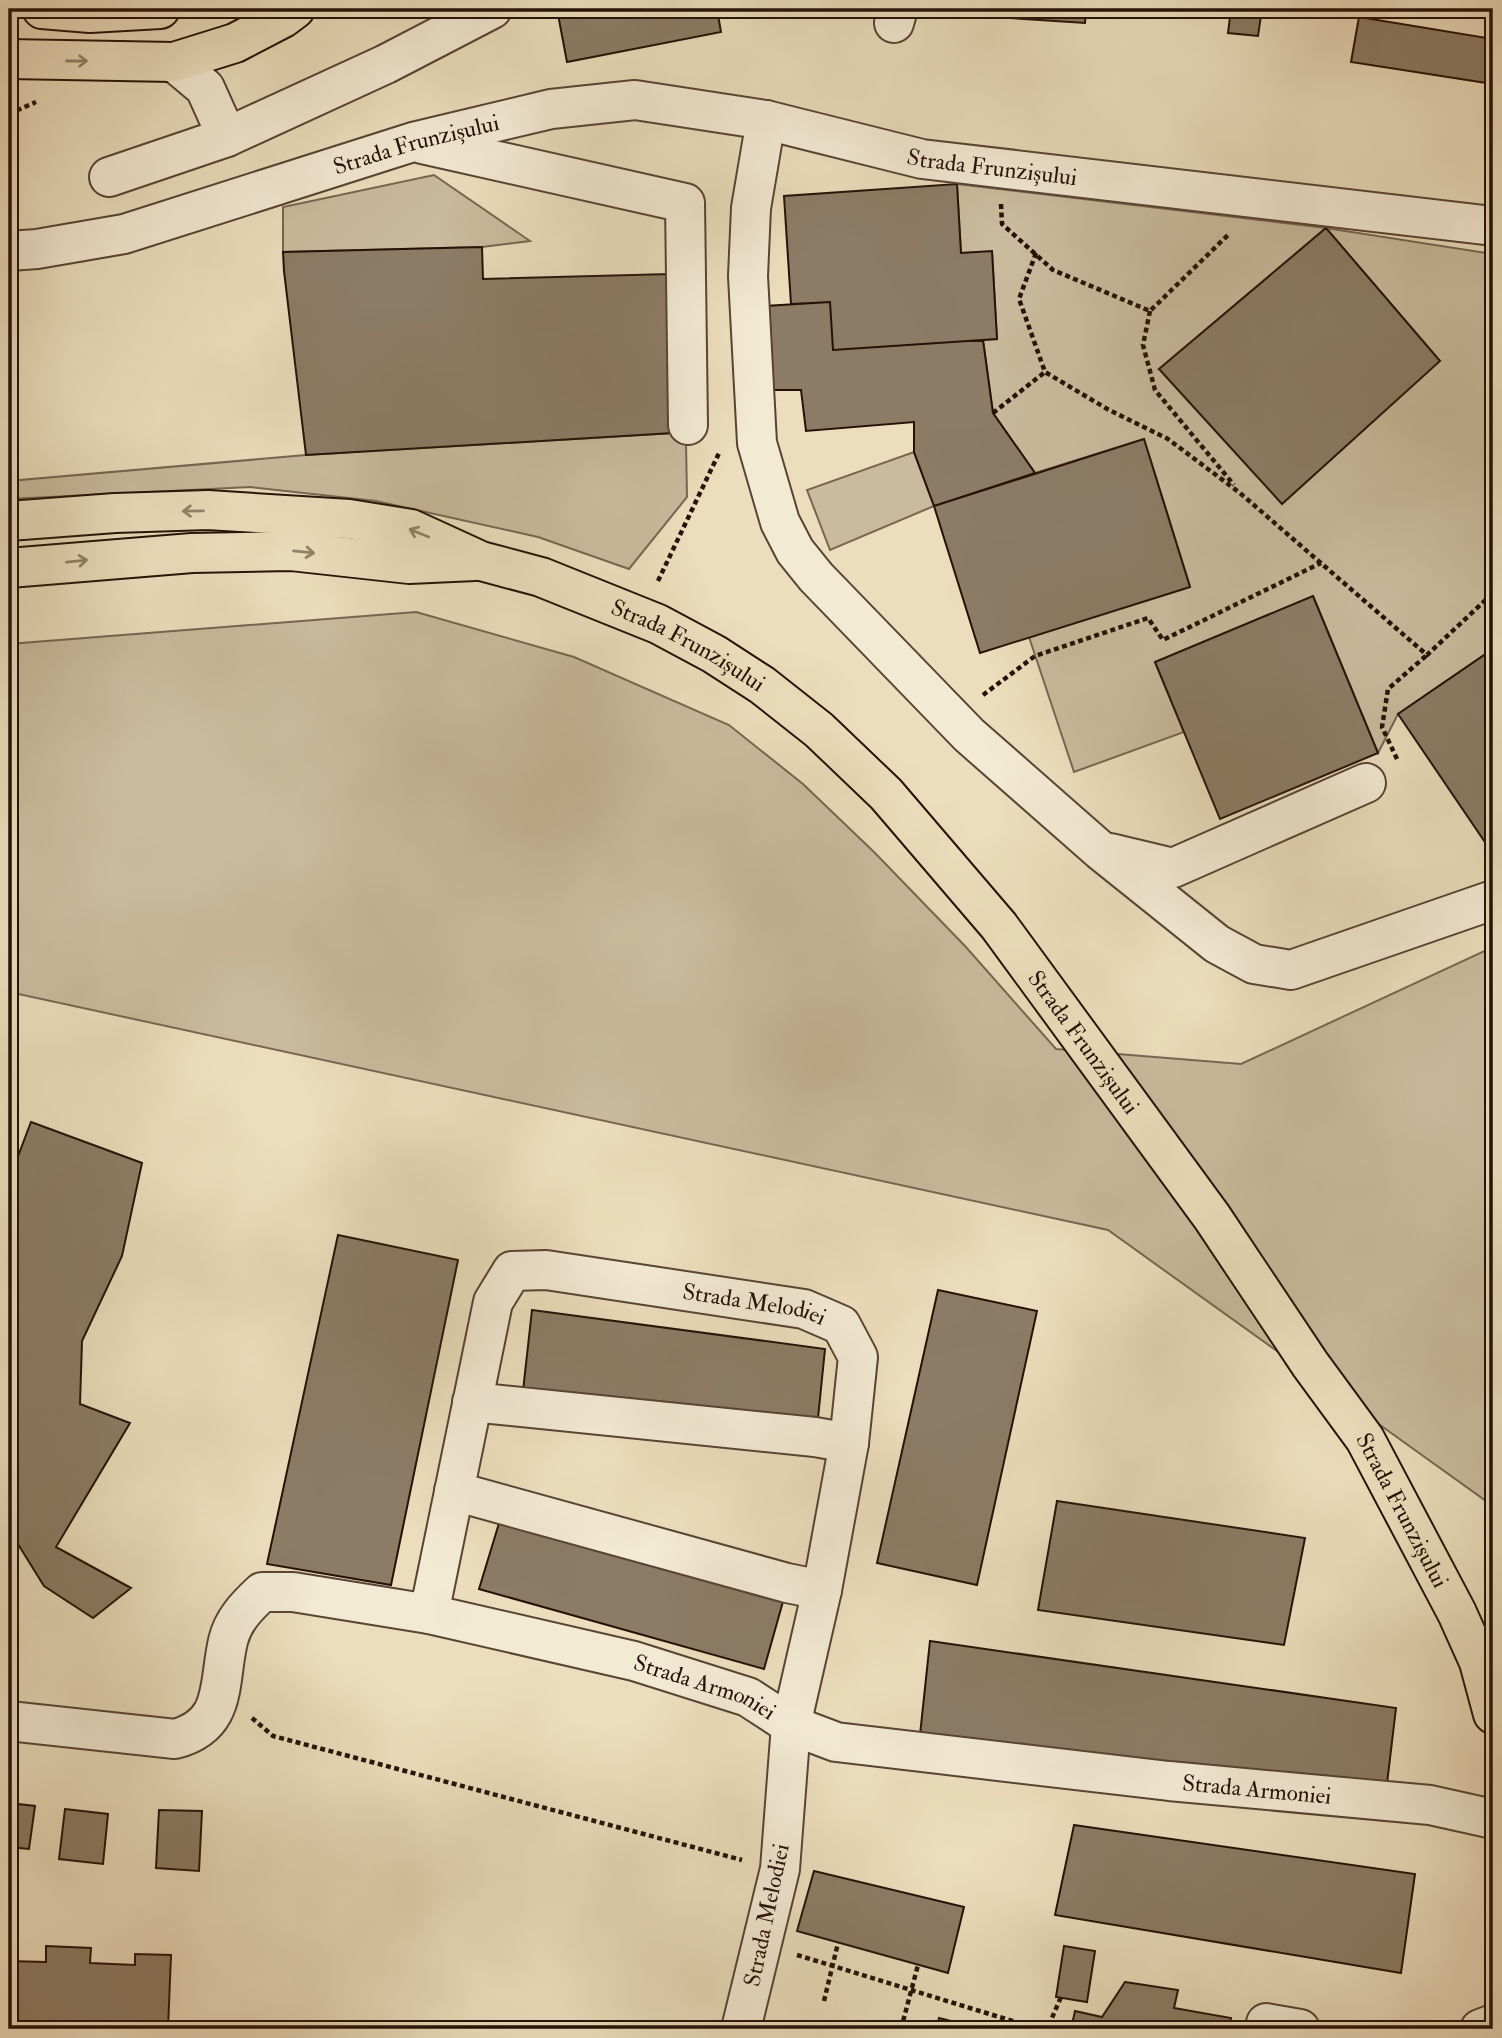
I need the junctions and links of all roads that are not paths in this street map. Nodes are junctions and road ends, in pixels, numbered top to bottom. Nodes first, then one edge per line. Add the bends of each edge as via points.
1 (42, 9) edge
2 (160, 9) edge
3 (295, 9) edge
4 (492, 9) edge
5 (9, 59) edge
6 (174, 62) junction
7 (766, 120) junction
8 (227, 137) junction
9 (413, 142) junction
10 (109, 177) dead end
11 (1493, 226) edge
12 (9, 251) edge
13 (688, 425) dead end
14 (9, 521) edge
15 (481, 561) junction
16 (9, 568) edge
17 (1366, 783) road end
18 (1101, 851) junction
19 (1493, 900) edge
20 (472, 1402) junction
21 (849, 1443) junction
22 (454, 1491) junction
23 (822, 1590) junction
24 (429, 1614) junction
25 (1486, 1658) edge
26 (1493, 1714) edge
27 (9, 1721) edge
28 (791, 1725) junction
29 (1493, 1819) edge
30 (1493, 2024) edge
31 (741, 2029) edge
32 (1480, 2029) edge

1 - 2 main road via 90,13
3 - 6 main road via 235,43
4 - 8 street
5 -> 6 main road
6 - 8 street via 205,88
7 - 9 street, Strada Frunzișului via 635,100 551,109
7 - 11 street, Strada Frunzișului via 922,159
7 - 18 street via 751,208 748,276 757,443 780,522 816,577 953,718
8 - 10 street
9 - 12 street, Strada Frunzișului via 124,234
9 - 13 street via 685,204
15 -> 14 main road, Strada Frunzișului via 411,529 349,519 208,510
16 -> 15 main road, Strada Frunzișului via 278,551 409,564
15 - 25 main road, Strada Frunzișului via 599,599 713,654 819,730 886,794 999,926 1212,1217 1365,1439
17 - 18 street via 1173,868
18 - 19 street via 1217,944 1254,964 1291,970
20 - 21 street
20 - 21 street, Strada Melodiei via 493,1302 512,1271 546,1270 804,1309 841,1325 858,1357
20 - 22 street, Strada Melodiei
21 - 23 street, Strada Melodiei
22 - 23 street
22 - 24 street, Strada Melodiei
23 - 28 street, Strada Melodiei
24 - 27 street, Strada Armoniei via 293,1592 262,1592 242,1611 229,1639 220,1697 211,1716 193,1734 175,1739
24 - 28 street, Strada Armoniei via 634,1661 748,1697
25 - 26 main road, Strada Frunzișului
28 - 29 street, Strada Armoniei via 836,1742 1169,1781 1430,1805
28 - 31 street, Strada Melodiei via 780,1869
30 - 32 street

